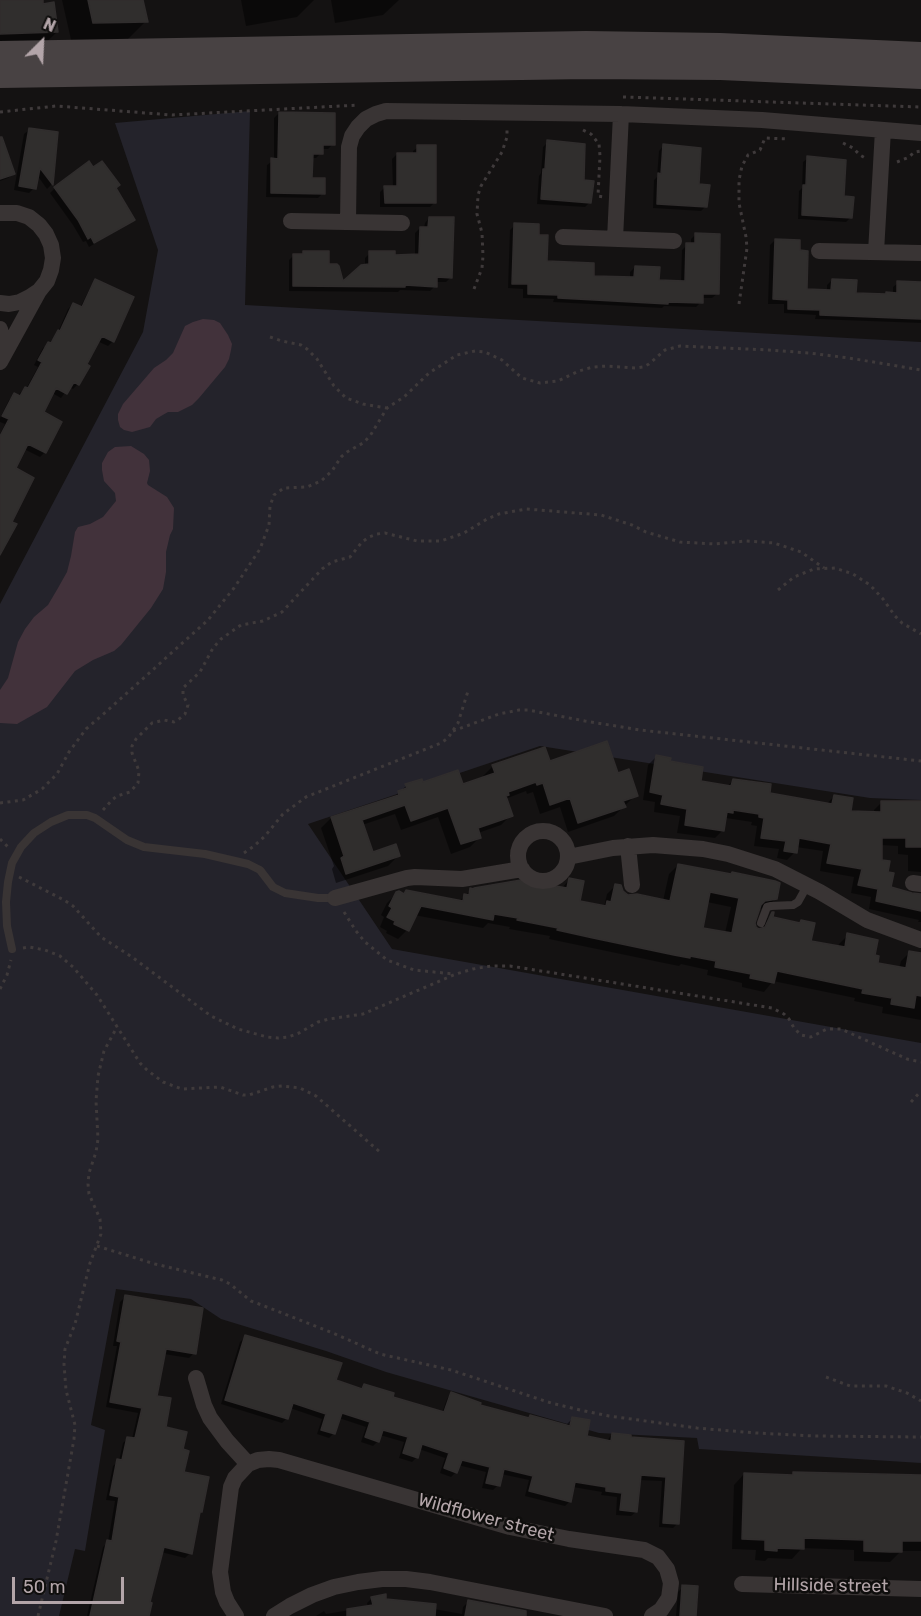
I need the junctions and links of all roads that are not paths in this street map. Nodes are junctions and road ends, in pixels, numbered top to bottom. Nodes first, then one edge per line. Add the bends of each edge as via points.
1 (0, 53) edge
2 (921, 54) edge
3 (0, 76) edge
4 (921, 77) edge
5 (621, 114) junction
6 (883, 130) junction
7 (921, 133) edge
8 (0, 213) edge
9 (291, 221) dead end
10 (348, 222) junction
11 (402, 223) dead end
12 (563, 237) dead end
13 (615, 239) junction
14 (674, 241) dead end
15 (819, 252) dead end
16 (876, 252) junction
17 (921, 253) edge
18 (39, 291) junction
19 (0, 303) edge
20 (0, 329) edge
21 (0, 361) edge
22 (628, 846) junction
23 (568, 857) junction
24 (522, 869) junction
25 (632, 885) dead end
26 (807, 886) junction
27 (335, 898) joint
28 (761, 923) dead end
29 (921, 940) edge
30 (12, 949) road end
31 (196, 1378) dead end
32 (248, 1464) junction
33 (742, 1584) dead end
34 (921, 1589) edge
35 (236, 1616) edge
36 (274, 1616) edge
37 (605, 1616) edge
38 (652, 1616) edge

1 - 2 street via 586,43
3 - 4 street via 587,67 721,68
5 - 6 street
5 - 10 street via 398,110 376,114 358,127 349,147
5 - 13 street
6 - 7 street
6 - 16 street
8 - 18 street via 29,217 46,234 52,264
9 - 10 street
10 - 11 street
12 - 13 street
13 - 14 street
15 - 16 street
16 - 17 street
18 - 19 street via 20,302
18 - 21 street
20 - 21 street
22 - 23 street
22 - 25 street
22 - 26 street via 678,846 728,854 776,869
23 - 24 street via 562,872 549,880 534,879
23 - 24 street via 557,835 549,831 533,833 526,837 518,852
24 - 27 street via 462,879 407,878
26 - 28 lane via 793,906 766,907
26 - 29 street via 867,920
27 - 30 lane via 285,893 273,887 254,866 205,854 144,846 127,840 96,818 68,815 34,832 16,855 6,902
31 - 32 street via 210,1418
32 - 35 street via 231,1486 220,1562 220,1582 226,1602
32 - 38 street, Wildflower street via 269,1458 279,1460 510,1527 644,1550 658,1557 668,1569 671,1583 669,1598
33 - 34 street, Hillside street
36 - 37 street via 334,1587 398,1579

